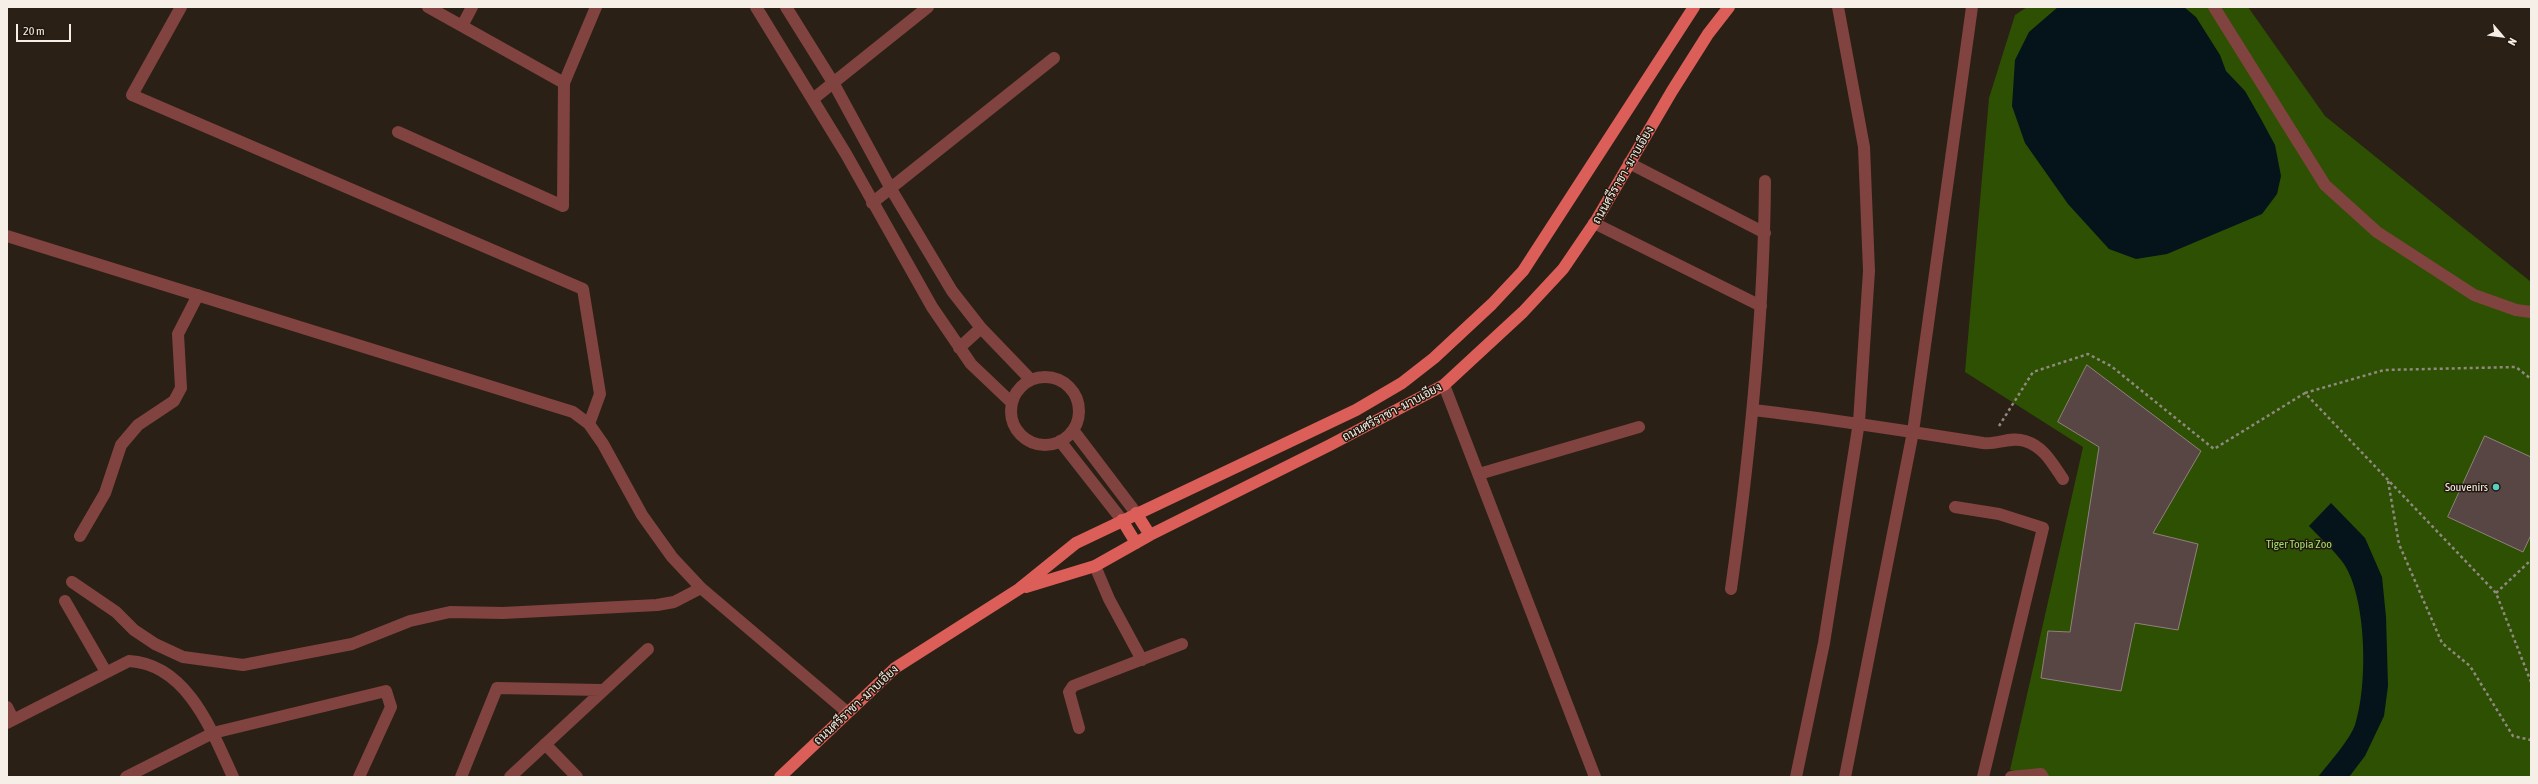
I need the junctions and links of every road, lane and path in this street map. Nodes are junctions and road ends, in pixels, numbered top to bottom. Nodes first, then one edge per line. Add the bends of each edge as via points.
1 (181, 7) edge
2 (428, 7) edge
3 (472, 7) edge
4 (596, 7) edge
5 (756, 7) edge
6 (786, 7) edge
7 (928, 7) edge
8 (1729, 7) edge
9 (1838, 7) edge
10 (1972, 7) edge
11 (2214, 7) edge
12 (1689, 9) edge
13 (462, 26) junction
14 (1054, 58) dead end
15 (564, 83) junction
16 (834, 84) junction
17 (813, 99) junction
18 (398, 132) dead end
19 (1629, 163) junction
20 (1765, 181) dead end
21 (891, 189) junction
22 (872, 203) junction
23 (1594, 223) junction
24 (1764, 233) junction
25 (7, 236) edge
26 (198, 295) junction
27 (1761, 306) junction
28 (2531, 312) edge
29 (981, 328) junction
30 (959, 348) junction
31 (2531, 379) edge
32 (1031, 380) junction
33 (1444, 384) junction
34 (2305, 393) junction
35 (1012, 404) junction
36 (1754, 410) junction
37 (1859, 422) junction
38 (589, 424) junction
39 (1640, 426) dead end
40 (1073, 430) junction
41 (1913, 432) junction
42 (1060, 441) junction
43 (1988, 443) junction
44 (1479, 474) junction
45 (2063, 479) dead end
46 (2388, 480) junction
47 (1955, 507) dead end
48 (1136, 513) junction
49 (1122, 520) junction
50 (1150, 535) junction
51 (80, 536) dead end
52 (1136, 543) junction
53 (2531, 560) edge
54 (1095, 566) junction
55 (72, 582) dead end
56 (701, 588) junction
57 (1731, 589) dead end
58 (1019, 590) junction
59 (2496, 593) junction
60 (65, 601) dead end
61 (1182, 644) dead end
62 (648, 649) dead end
63 (1142, 660) junction
64 (106, 672) junction
65 (2531, 682) edge
66 (601, 690) junction
67 (7, 707) edge
68 (847, 712) junction
69 (10, 721) edge
70 (1079, 728) dead end
71 (213, 733) junction
72 (2531, 740) edge
73 (545, 744) junction
74 (126, 777) edge
75 (233, 777) edge
76 (359, 777) edge
77 (461, 777) edge
78 (510, 777) edge
79 (577, 777) edge
80 (780, 777) edge
81 (1595, 777) edge
82 (1796, 777) edge
83 (1845, 777) edge
84 (1983, 777) edge
85 (2010, 777) edge
86 (2043, 777) edge

1 - 38 street via 132,95 583,289 600,394
2 - 13 street
3 - 13 street
4 - 15 street
5 - 17 street
6 - 16 street
7 - 16 street
8 - 19 main road, ถนนศรีราชา - มาบเอียง via 1708,34
9 - 37 street via 1864,147 1869,271
10 - 41 street
11 - 28 street via 2325,185 2377,232 2474,295 2516,310
12 - 48 main road, ถนนศรีราชา - มาบเอียง via 1522,271 1492,304 1434,358 1402,383 1356,410
13 - 15 street
14 - 21 street
15 - 18 street via 563,206
16 - 17 street
16 - 21 street
17 - 22 street
19 - 23 main road, ถนนศรีราชา - มาบเอียง
19 - 24 street
20 - 24 street
21 - 22 street
21 - 29 street via 952,291
22 - 30 street via 932,307
23 - 27 street
23 - 33 main road, ถนนศรีราชา - มาบเอียง via 1568,263 1546,288
24 - 27 street
25 - 26 street
26 - 38 street via 573,412
26 - 51 street via 178,334 181,388 174,400 138,425 121,445 105,493
27 - 36 street
29 - 30 street
29 - 32 street
30 - 35 street via 971,364
31 - 34 path via 2516,367 2384,370
32 - 35 street via 1016,393
32 - 40 street via 1051,378 1069,387 1078,405
33 - 44 street
33 - 50 main road, ถนนศรีราชา - มาบเอียง via 1330,445
34 - 43 path via 2214,449 2111,366 2088,354 2033,372
34 - 46 path
35 - 42 street via 1014,425 1028,441 1048,445
36 - 37 street
36 - 57 street
37 - 41 street
37 - 82 street via 1824,643
38 - 56 street via 642,514 672,557
39 - 44 street
40 - 42 street
40 - 48 street
41 - 43 street
41 - 83 street
42 - 49 street
43 - 45 street via 2014,438 2026,441 2048,456
44 - 81 street
46 - 59 path
46 - 72 path via 2399,544 2442,643 2470,666 2513,736
47 - 84 street via 1999,514 2043,528
48 - 49 main road, ถนนศรีราชา - มาบเอียง
48 - 50 main road
49 - 52 main road
49 - 58 main road, ถนนศรีราชา - มาบเอียง via 1076,543
50 - 52 main road, ถนนศรีราชา - มาบเอียง
52 - 54 main road, ถนนศรีราชา - มาบเอียง
53 - 59 path
54 - 58 main road, ถนนศรีราชา - มาบเอียง
54 - 63 street via 1109,599
55 - 56 street via 116,612 134,630 154,644 183,657 243,665 352,644 410,621 450,612 503,613 657,605 674,602
56 - 68 street
58 - 68 main road, ถนนศรีราชา - มาบเอียง via 895,668
59 - 65 path
60 - 64 street
61 - 63 street
62 - 66 street
63 - 70 street via 1070,689
64 - 69 street
64 - 71 street via 129,661 143,662 160,669 176,680
66 - 73 street
66 - 77 street via 497,688
67 - 69 street
68 - 80 main road, ถนนศรีราชา - มาบเอียง
71 - 74 street
71 - 75 street
71 - 76 street via 386,691 391,707
73 - 78 street
73 - 79 street
85 - 86 street via 2041,774

